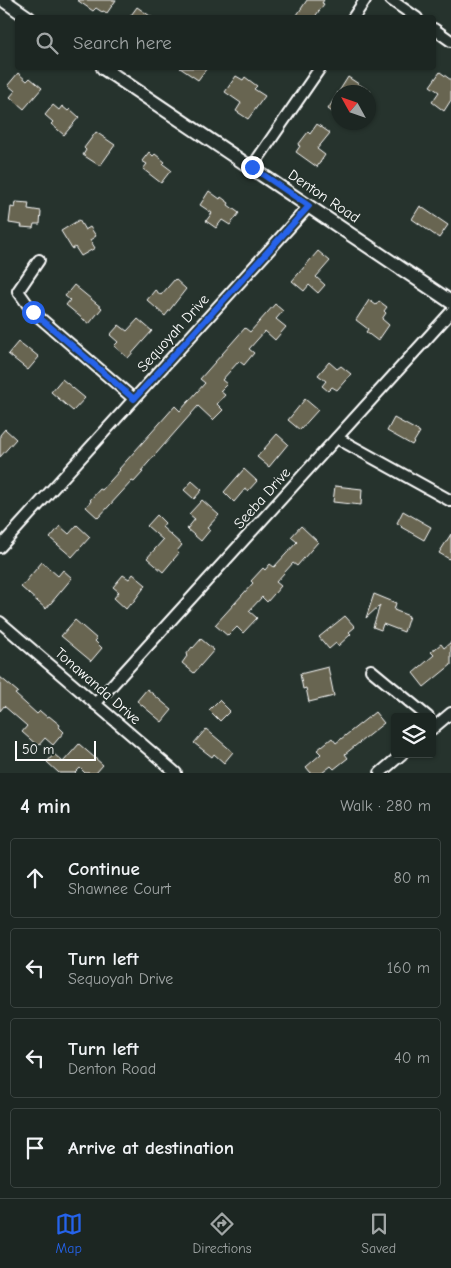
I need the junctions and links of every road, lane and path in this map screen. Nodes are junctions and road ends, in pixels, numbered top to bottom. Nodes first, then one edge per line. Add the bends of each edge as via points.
1 (3, 0) edge
2 (365, 0) edge
3 (391, 0) edge
4 (25, 15) edge
5 (356, 15) edge
6 (413, 15) edge
7 (436, 30) edge
8 (451, 41) edge
9 (106, 70) edge
10 (319, 70) edge
11 (252, 167) junction
12 (309, 206) junction
13 (40, 260) dead end
14 (451, 302) edge
15 (451, 312) edge
16 (134, 399) junction
17 (337, 438) junction
18 (451, 502) edge
19 (0, 547) edge
20 (0, 622) edge
21 (371, 670) dead end
22 (95, 704) junction
23 (423, 713) edge
24 (451, 713) edge
25 (436, 724) edge
26 (397, 758) edge
27 (176, 773) edge
28 (380, 773) edge

1 - 4 street
2 - 5 street
3 - 6 street
7 - 8 street
9 - 11 street, Denton Road
10 - 11 street
11 - 12 street, Denton Road
12 - 14 street, Denton Road
12 - 16 street, Sequoyah Drive
13 - 16 street via 18,291 33,312
15 - 17 street, Seeba Drive
16 - 19 street, Sequoyah Drive
17 - 18 street
17 - 22 street, Seeba Drive
20 - 22 street, Tonawanda Drive
21 - 23 street
22 - 27 street, Tonawanda Drive
24 - 25 street
26 - 28 street

